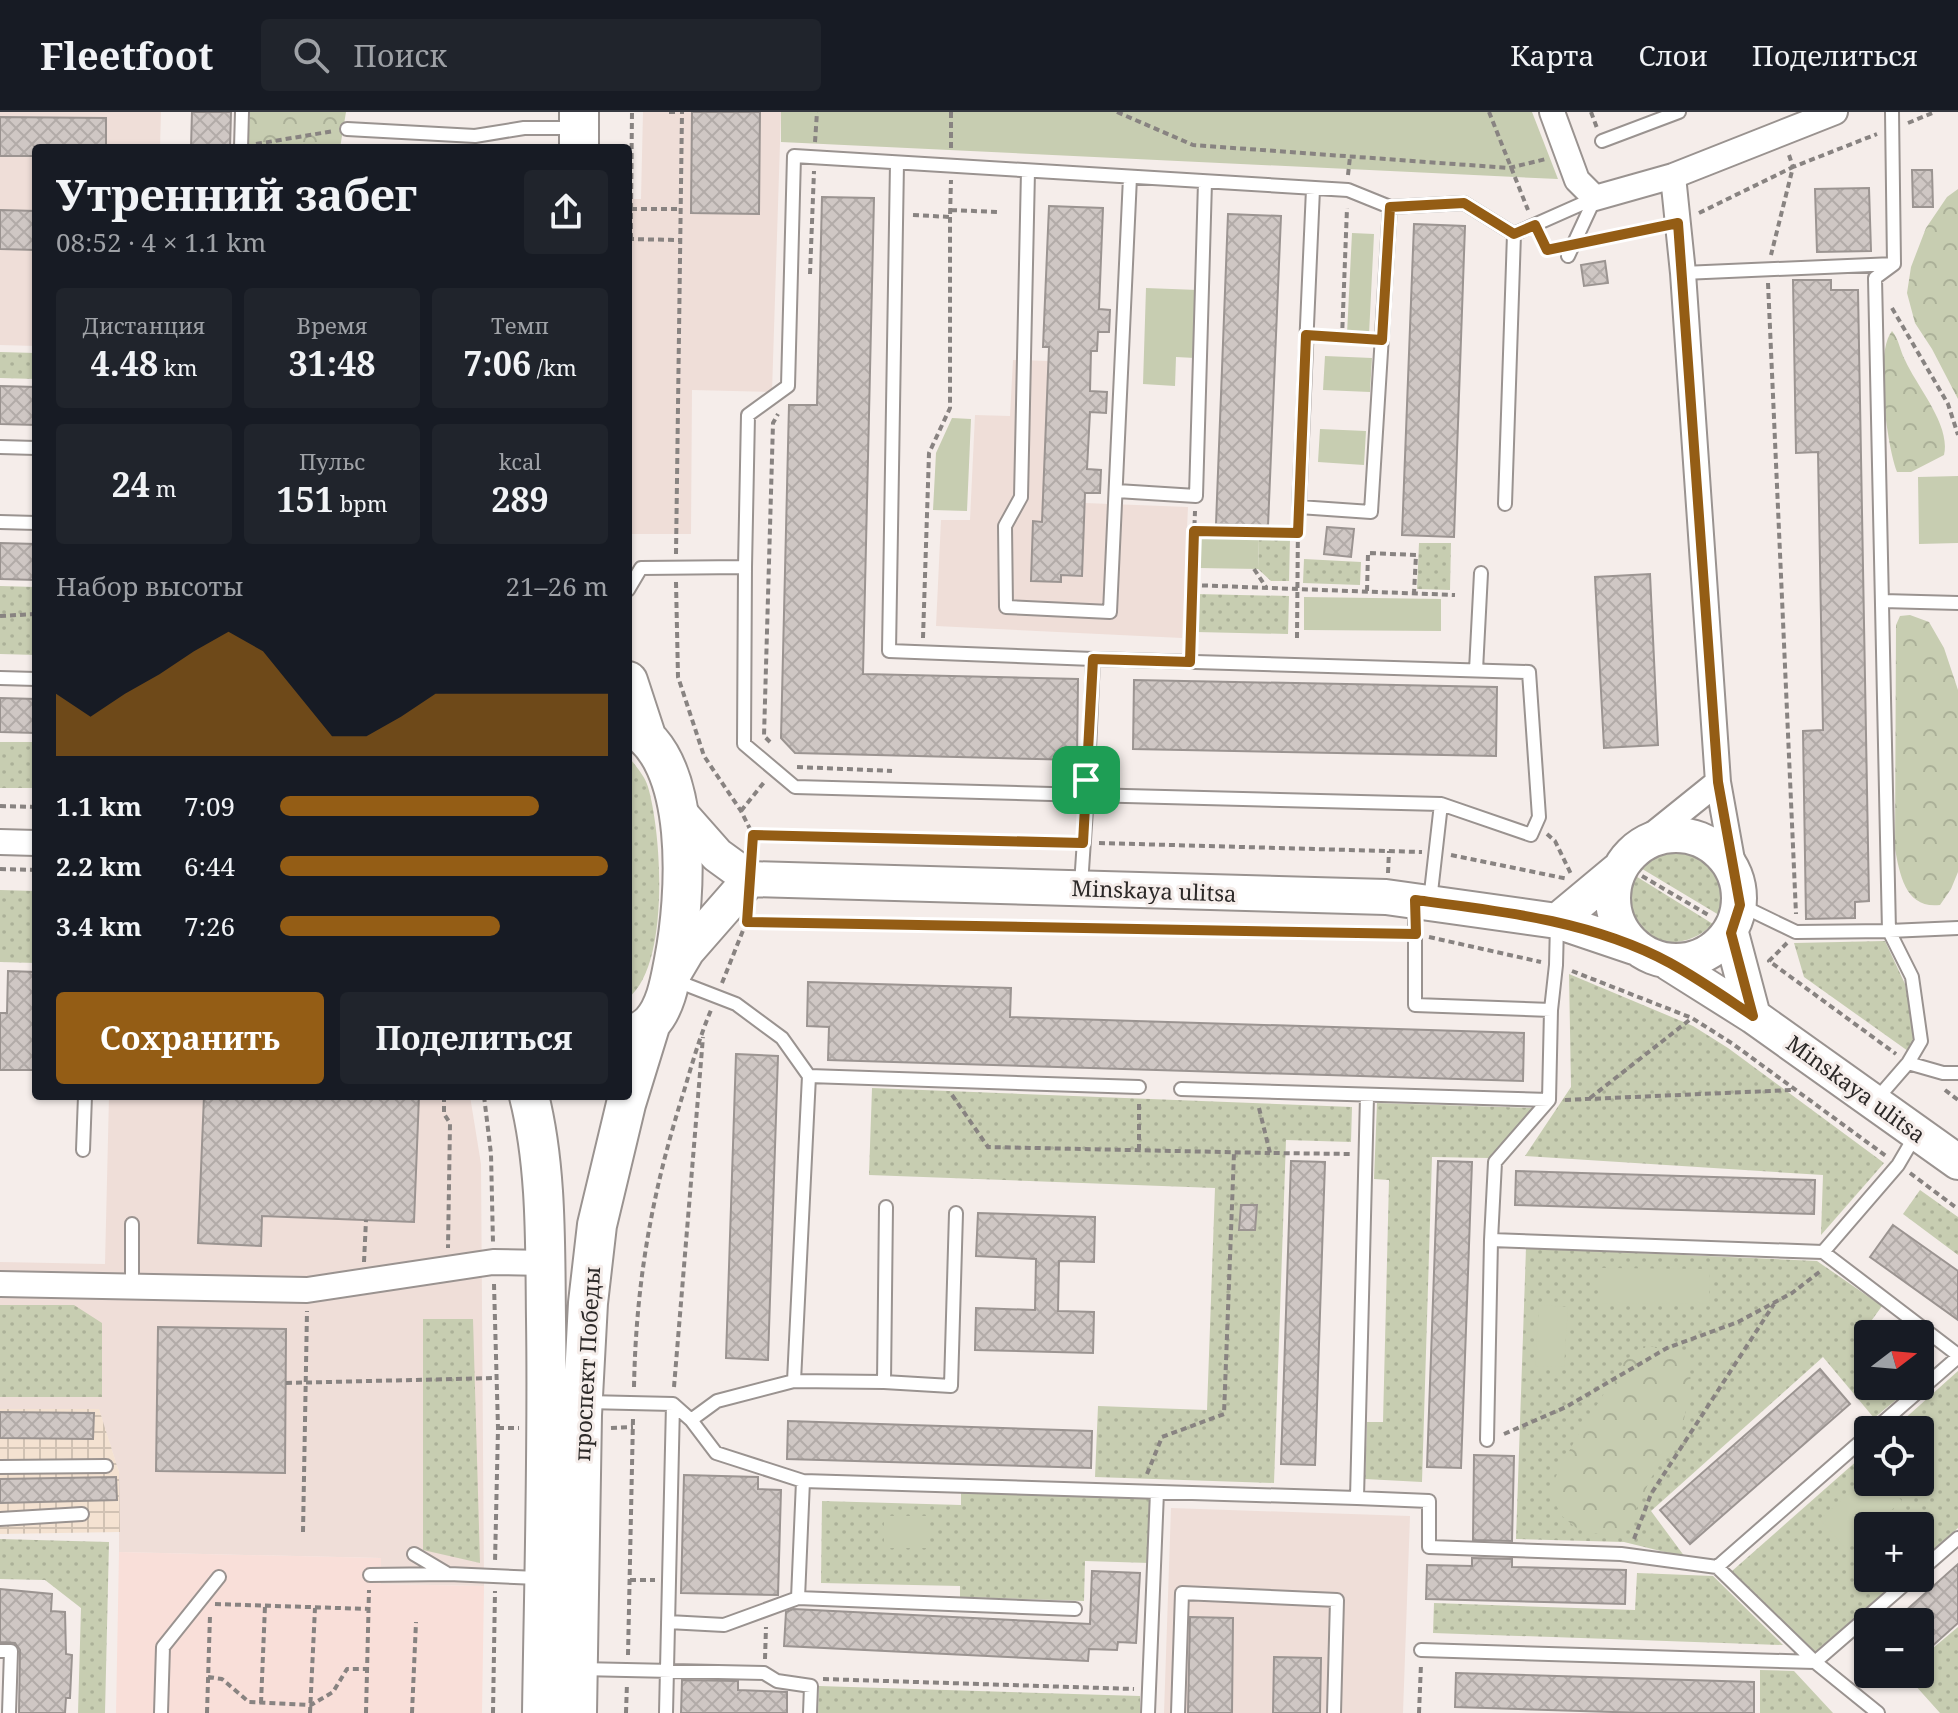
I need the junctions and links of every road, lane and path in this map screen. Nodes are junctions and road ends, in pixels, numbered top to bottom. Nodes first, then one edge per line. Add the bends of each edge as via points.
1 (242, 112) edge
2 (632, 112) edge
3 (669, 112) edge
4 (676, 112) edge
5 (682, 112) edge
6 (951, 112) edge
7 (1117, 112) edge
8 (1489, 112) edge
9 (1552, 112) edge
10 (1679, 112) edge
11 (1892, 112) edge
12 (1935, 112) edge
13 (1827, 113) edge
14 (347, 129) joint
15 (579, 129) edge
16 (1892, 129) junction
17 (1781, 133) junction
18 (1602, 141) dead end
19 (475, 142) edge
20 (241, 144) edge
21 (259, 144) edge
22 (632, 144) edge
23 (1568, 154) junction
24 (1350, 157) junction
25 (897, 163) junction
26 (951, 166) junction
27 (1793, 167) junction
28 (1509, 168) junction
29 (824, 171) dead end
30 (1028, 171) junction
31 (1673, 176) junction
32 (1130, 177) junction
33 (1205, 182) junction
34 (1313, 189) junction
35 (1348, 190) junction
36 (1595, 198) junction
37 (914, 202) dead end
38 (1390, 207) junction
39 (632, 209) edge
40 (681, 209) junction
41 (951, 210) junction
42 (997, 212) dead end
43 (950, 217) junction
44 (1678, 223) junction
45 (1535, 225) junction
46 (1514, 234) junction
47 (632, 239) edge
48 (680, 240) junction
49 (1574, 243) junction
50 (1568, 256) dead end
51 (1894, 264) junction
52 (1768, 271) junction
53 (1683, 273) junction
54 (1875, 278) junction
55 (809, 280) dead end
56 (1306, 335) junction
57 (1342, 338) junction
58 (1382, 340) junction
59 (780, 412) dead end
60 (1958, 435) edge
61 (0, 447) edge
62 (32, 448) edge
63 (1117, 491) junction
64 (1196, 496) junction
65 (1505, 504) dead end
66 (1299, 507) junction
67 (0, 522) edge
68 (32, 523) edge
69 (1194, 531) junction
70 (1298, 533) junction
71 (676, 566) junction
72 (745, 567) junction
73 (1254, 569) dead end
74 (1481, 573) dead end
75 (632, 583) edge
76 (1192, 585) junction
77 (1267, 587) junction
78 (1298, 589) junction
79 (1367, 591) junction
80 (1414, 593) junction
81 (1455, 595) dead end
82 (1883, 601) junction
83 (1958, 603) edge
84 (32, 614) edge
85 (0, 616) edge
86 (1297, 638) dead end
87 (923, 652) junction
88 (1093, 659) junction
89 (1190, 662) junction
90 (1476, 670) junction
91 (0, 678) edge
92 (32, 679) edge
93 (632, 704) edge
94 (637, 732) edge
95 (774, 746) dead end
96 (795, 767) dead end
97 (902, 772) dead end
98 (1718, 782) junction
99 (1087, 795) junction
100 (1441, 804) junction
101 (0, 806) edge
102 (32, 807) edge
103 (679, 812) junction
104 (1536, 824) junction
105 (753, 835) junction
106 (0, 842) edge
107 (32, 843) edge
108 (1083, 843) junction
109 (1436, 852) junction
110 (1631, 863) junction
111 (0, 869) edge
112 (32, 870) edge
113 (1734, 871) junction
114 (750, 879) junction
115 (1081, 889) junction
116 (1423, 901) junction
117 (1729, 919) junction
118 (1557, 921) junction
119 (1958, 928) edge
120 (1889, 931) junction
121 (1796, 932) junction
122 (1416, 934) junction
123 (1634, 947) junction
124 (1669, 963) junction
125 (1556, 965) junction
126 (670, 979) junction
127 (717, 996) junction
128 (1551, 1010) junction
129 (1753, 1016) junction
130 (1692, 1018) junction
131 (704, 1027) junction
132 (640, 1030) edge
133 (1908, 1063) junction
134 (632, 1072) edge
135 (1958, 1073) edge
136 (809, 1076) junction
137 (942, 1080) junction
138 (1139, 1087) joint
139 (1181, 1089) dead end
140 (1795, 1089) junction
141 (1254, 1092) junction
142 (1367, 1096) junction
143 (1589, 1099) junction
144 (85, 1100) edge
145 (444, 1100) edge
146 (484, 1100) edge
147 (530, 1100) edge
148 (627, 1100) edge
149 (1549, 1100) junction
150 (1958, 1100) edge
151 (1874, 1102) junction
152 (1917, 1133) junction
153 (83, 1150) dead end
154 (1139, 1150) junction
155 (1234, 1153) junction
156 (1270, 1153) junction
157 (1366, 1154) junction
158 (1958, 1162) edge
159 (1898, 1165) junction
160 (886, 1207) dead end
161 (1958, 1209) edge
162 (956, 1213) dead end
163 (366, 1220) dead end
164 (132, 1224) dead end
165 (1491, 1240) junction
166 (448, 1249) dead end
167 (1823, 1252) junction
168 (1835, 1261) junction
169 (493, 1262) junction
170 (546, 1263) junction
171 (364, 1271) dead end
172 (0, 1284) edge
173 (132, 1287) junction
174 (307, 1290) junction
175 (1776, 1302) junction
176 (1958, 1356) edge
177 (496, 1378) junction
178 (794, 1381) junction
179 (306, 1382) junction
180 (884, 1382) junction
181 (286, 1383) dead end
182 (583, 1402) junction
183 (634, 1402) junction
184 (673, 1404) junction
185 (1890, 1416) edge
186 (691, 1420) junction
187 (633, 1427) junction
188 (498, 1428) junction
189 (529, 1428) dead end
190 (610, 1428) dead end
191 (1487, 1440) joint
192 (1854, 1447) edge
193 (106, 1466) dead end
194 (0, 1467) edge
195 (803, 1481) junction
196 (1140, 1492) junction
197 (1157, 1492) junction
198 (1357, 1498) junction
199 (82, 1514) dead end
200 (0, 1519) edge
201 (303, 1532) dead end
202 (1958, 1538) edge
203 (414, 1554) dead end
204 (1628, 1555) junction
205 (1934, 1559) edge
206 (1717, 1567) junction
207 (449, 1574) junction
208 (370, 1575) joint
209 (219, 1577) dead end
210 (495, 1577) junction
211 (545, 1578) junction
212 (630, 1580) junction
213 (669, 1581) junction
214 (1896, 1592) edge
215 (798, 1598) junction
216 (265, 1606) junction
217 (315, 1607) junction
218 (369, 1609) junction
219 (1075, 1609) dead end
220 (416, 1622) dead end
221 (668, 1622) junction
222 (1421, 1650) joint
223 (0, 1651) edge
224 (1815, 1662) junction
225 (367, 1669) junction
226 (578, 1669) junction
227 (667, 1670) junction
228 (627, 1671) junction
229 (764, 1673) junction
230 (208, 1677) junction
231 (811, 1686) junction
232 (1149, 1689) junction
233 (261, 1703) junction
234 (311, 1705) junction
235 (9, 1713) edge
236 (161, 1713) edge
237 (207, 1713) edge
238 (310, 1713) edge
239 (366, 1713) edge
240 (412, 1713) edge
241 (493, 1713) edge
242 (542, 1713) edge
243 (577, 1713) edge
244 (626, 1713) edge
245 (666, 1713) edge
246 (810, 1713) edge
247 (1148, 1713) edge
248 (1178, 1713) edge
249 (1334, 1713) edge
250 (1419, 1713) edge
251 (1878, 1713) edge

1 - 20 lane
2 - 22 path
3 - 4 path
5 - 40 path
6 - 26 path
7 - 24 path via 1193,145
8 - 28 path
9 - 23 street
10 - 18 lane
11 - 16 lane
12 - 16 path
13 - 17 street
14 - 19 lane
14 - 21 path
15 - 19 lane via 524,128
16 - 27 path
16 - 51 lane
17 - 27 path
17 - 31 street
23 - 28 path
23 - 36 street via 1577,180
24 - 28 path
24 - 35 path
25 - 26 lane
25 - 72 lane via 794,156 788,386 748,415
25 - 87 lane via 889,651
26 - 30 lane
26 - 41 path
27 - 44 path
27 - 52 path
28 - 45 path
29 - 55 path via 814,171
30 - 32 lane
30 - 63 lane via 1021,497 1005,526 1006,607 1110,612
31 - 36 street
31 - 44 street
32 - 33 lane
32 - 63 lane
33 - 34 lane
33 - 64 lane
34 - 35 lane
34 - 56 lane
35 - 38 lane
35 - 57 path
36 - 45 lane
36 - 49 lane
37 - 43 path via 913,215
38 - 46 lane via 1464,203
38 - 58 lane
39 - 40 path
40 - 48 path
41 - 42 path
41 - 43 path
43 - 87 path via 950,408 929,453
44 - 49 path
44 - 53 street
45 - 46 lane
45 - 49 path via 1547,250
46 - 65 lane
47 - 48 path
48 - 71 path
49 - 50 lane
51 - 52 lane
51 - 54 lane
52 - 53 lane
52 - 121 path
53 - 98 street
54 - 60 path via 1948,404
54 - 82 lane
56 - 57 path
56 - 66 lane
57 - 58 path
58 - 66 lane via 1371,512
59 - 95 path via 773,423 764,736
61 - 62 lane
63 - 64 lane
64 - 69 path
66 - 70 path
67 - 68 lane
69 - 70 path
69 - 76 path
70 - 78 path
71 - 72 lane
71 - 75 lane via 641,568
71 - 105 path via 678,677 704,756
72 - 99 lane via 744,744 795,787
73 - 77 path
74 - 90 lane
76 - 77 path
76 - 89 path
77 - 78 path
78 - 79 path
78 - 86 path
79 - 80 path
79 - 80 path via 1368,553 1416,555
80 - 81 path
82 - 83 lane
82 - 120 lane
84 - 85 path
87 - 88 lane
88 - 89 lane
88 - 99 lane
89 - 90 lane
90 - 104 lane via 1529,672
91 - 92 lane
93 - 94 main road
94 - 103 main road, проспект Победы via 668,776
96 - 97 path
98 - 110 street
98 - 113 street
99 - 100 lane
99 - 108 lane
100 - 104 lane via 1531,835
100 - 109 lane
101 - 102 path
103 - 114 main road via 717,855
103 - 126 main road, проспект Победы via 683,893
104 - 109 path via 1555,841 1573,880
105 - 108 path
105 - 114 path
106 - 107 street
108 - 109 path
108 - 115 lane
109 - 116 lane
110 - 113 main road via 1676,834 1711,844
110 - 117 path
110 - 118 main road
110 - 123 main road via 1613,912
111 - 112 path
113 - 117 main road
114 - 115 main road, Minskaya ulitsa
114 - 126 main road via 687,951
115 - 116 main road, Minskaya ulitsa
116 - 118 main road, Minskaya ulitsa
116 - 122 lane
117 - 121 lane
117 - 124 main road via 1706,956
117 - 129 main road
118 - 123 main road, Minskaya ulitsa
118 - 125 lane
119 - 120 lane
120 - 121 lane
120 - 133 lane via 1912,977 1921,1041
121 - 133 path via 1769,961
122 - 125 path
122 - 127 path via 747,922
122 - 128 lane via 1415,1005
123 - 124 main road, Minskaya ulitsa
124 - 129 main road, Minskaya ulitsa
125 - 128 lane
125 - 130 path
126 - 127 lane
126 - 132 main road, проспект Победы via 664,1002
127 - 131 path
127 - 136 lane via 782,1038
128 - 149 lane
129 - 151 main road, Minskaya ulitsa
130 - 140 path
130 - 143 path
131 - 183 path via 665,1148 647,1232 636,1320
131 - 184 path
132 - 134 main road, проспект Победы
133 - 135 lane
133 - 150 path
133 - 151 lane
136 - 137 lane
136 - 178 lane
137 - 138 lane
137 - 154 path via 988,1147
138 - 154 path
139 - 141 lane
140 - 143 path
140 - 159 path
141 - 142 lane
141 - 156 path
142 - 149 lane
142 - 157 lane
143 - 149 path
144 - 153 lane
145 - 166 path via 450,1123
146 - 169 path
147 - 170 main road, проспект Победы
148 - 182 main road, проспект Победы via 597,1225
149 - 165 lane via 1495,1162
151 - 152 main road, Minskaya ulitsa
152 - 158 main road, Minskaya ulitsa
152 - 159 lane
154 - 155 path
155 - 156 path
155 - 196 path via 1224,1414 1162,1437
156 - 157 path
157 - 198 lane
159 - 161 path
159 - 167 lane
160 - 180 lane
162 - 180 lane via 951,1386
163 - 171 path
164 - 173 lane
165 - 167 lane
165 - 191 lane
167 - 168 lane
168 - 175 path
168 - 176 lane
169 - 170 street
169 - 174 street
169 - 177 path
170 - 211 main road, проспект Победы
172 - 173 street
173 - 174 street
174 - 179 path
175 - 191 path via 1667,1348 1566,1407
175 - 204 path via 1651,1494
176 - 185 lane
177 - 179 path
177 - 188 path
178 - 180 lane
178 - 186 lane via 717,1401
179 - 181 path
179 - 201 path
182 - 183 lane
182 - 226 main road, проспект Победы
183 - 184 lane
183 - 187 path
184 - 186 lane
184 - 213 lane
186 - 195 lane via 716,1453
187 - 190 path
187 - 212 path
188 - 189 path
188 - 210 path
192 - 206 lane
193 - 194 lane
195 - 196 lane
195 - 215 lane
196 - 197 lane
197 - 198 lane
197 - 232 lane
198 - 204 lane via 1429,1501 1429,1547
199 - 200 lane
202 - 205 lane
203 - 207 lane
204 - 206 lane
206 - 224 lane
207 - 208 lane
207 - 210 lane
208 - 218 path
209 - 236 lane via 163,1647
210 - 211 lane
210 - 241 path
211 - 242 main road, проспект Победы
212 - 213 path
212 - 228 path
213 - 221 lane
214 - 224 lane
215 - 219 lane
215 - 221 lane via 724,1625
215 - 229 path via 766,1621
216 - 217 path
216 - 230 path via 210,1604
216 - 233 path
217 - 218 path
217 - 234 path
218 - 225 path
220 - 240 path
221 - 227 lane
222 - 224 lane
222 - 250 path
223 - 235 lane via 11,1651
224 - 251 lane
225 - 234 path via 347,1669 333,1692
225 - 239 path
226 - 228 lane
226 - 243 main road, проспект Победы
227 - 228 lane
227 - 229 lane
227 - 245 lane
228 - 244 path
229 - 231 lane via 777,1681
230 - 233 path via 222,1679 249,1702
230 - 237 path
231 - 232 path via 821,1679
231 - 246 lane
232 - 247 lane
233 - 234 path
234 - 238 path
248 - 249 lane via 1182,1593 1337,1600

